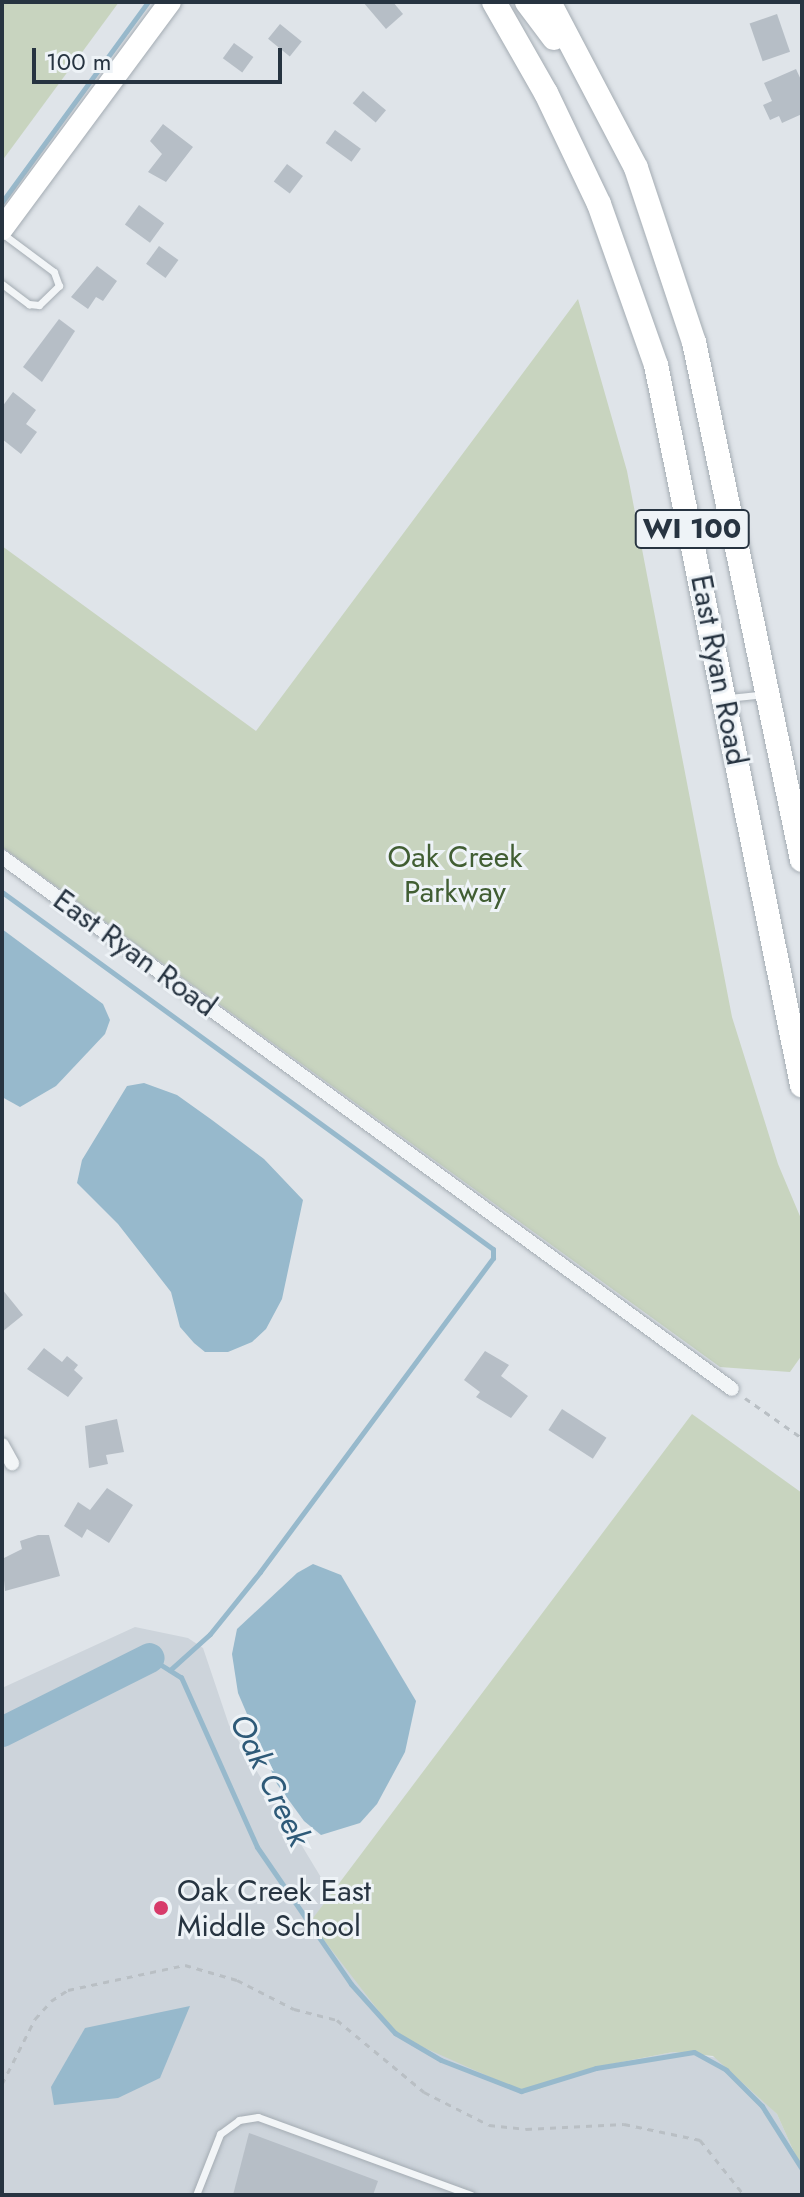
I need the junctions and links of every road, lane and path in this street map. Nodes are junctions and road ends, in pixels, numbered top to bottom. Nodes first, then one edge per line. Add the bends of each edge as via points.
1 (170, 2) edge
2 (494, 2) edge
3 (527, 2) edge
4 (549, 2) edge
5 (601, 101) junction
6 (2, 231) edge
7 (2, 284) edge
8 (770, 694) junction
9 (725, 698) junction
10 (2, 857) edge
11 (802, 860) edge
12 (802, 1085) edge
13 (732, 1389) joint
14 (802, 1438) edge
15 (2, 1445) edge
16 (12, 1463) dead end
17 (2, 2084) edge
18 (196, 2195) edge
19 (471, 2195) edge
20 (744, 2195) edge

1 - 6 street
2 - 9 main road, East Ryan Road / WI 100 via 546,93 599,204 656,365
3 - 5 main road
4 - 5 main road, East Ryan Road / WI 100
5 - 8 main road, East Ryan Road / WI 100 via 636,168 694,342
6 - 7 lane via 54,272 59,286 39,305 29,304
8 - 9 lane
8 - 11 main road, East Ryan Road / WI 100
9 - 12 main road, East Ryan Road / WI 100
10 - 13 street, East Ryan Road
13 - 14 path
15 - 16 street
17 - 20 path via 35,2019 51,2001 68,1990 185,1965 237,1980 294,2009 337,2020 424,2092 489,2125 526,2129 624,2124 700,2140
18 - 19 lane via 220,2134 239,2120 258,2117

